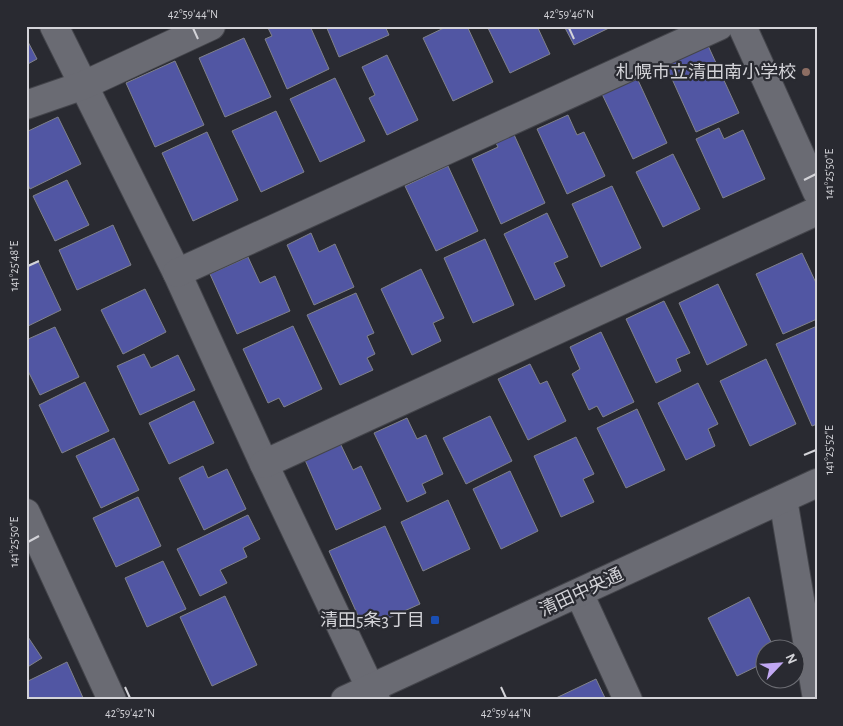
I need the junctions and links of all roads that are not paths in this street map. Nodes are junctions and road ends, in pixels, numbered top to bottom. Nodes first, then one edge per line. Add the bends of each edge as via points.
1 (54, 26) edge
2 (210, 26) edge
3 (719, 26) edge
4 (742, 26) edge
5 (84, 85) junction
6 (26, 105) edge
7 (817, 192) edge
8 (817, 211) edge
9 (177, 273) junction
10 (264, 464) junction
11 (817, 484) edge
12 (783, 499) junction
13 (26, 513) edge
14 (579, 593) junction
15 (373, 694) edge
16 (817, 699) edge
17 (112, 700) edge
18 (346, 700) edge
19 (628, 700) edge

1 - 5 street
2 - 5 street
3 - 9 street
4 - 7 street
5 - 6 street
5 - 9 street
8 - 10 street
9 - 10 street
10 - 15 street
11 - 12 street, 清田中央通
12 - 14 street, 清田中央通
12 - 16 street
13 - 17 street
14 - 15 street, 清田中央通
14 - 19 street
15 - 18 street, 清田中央通

